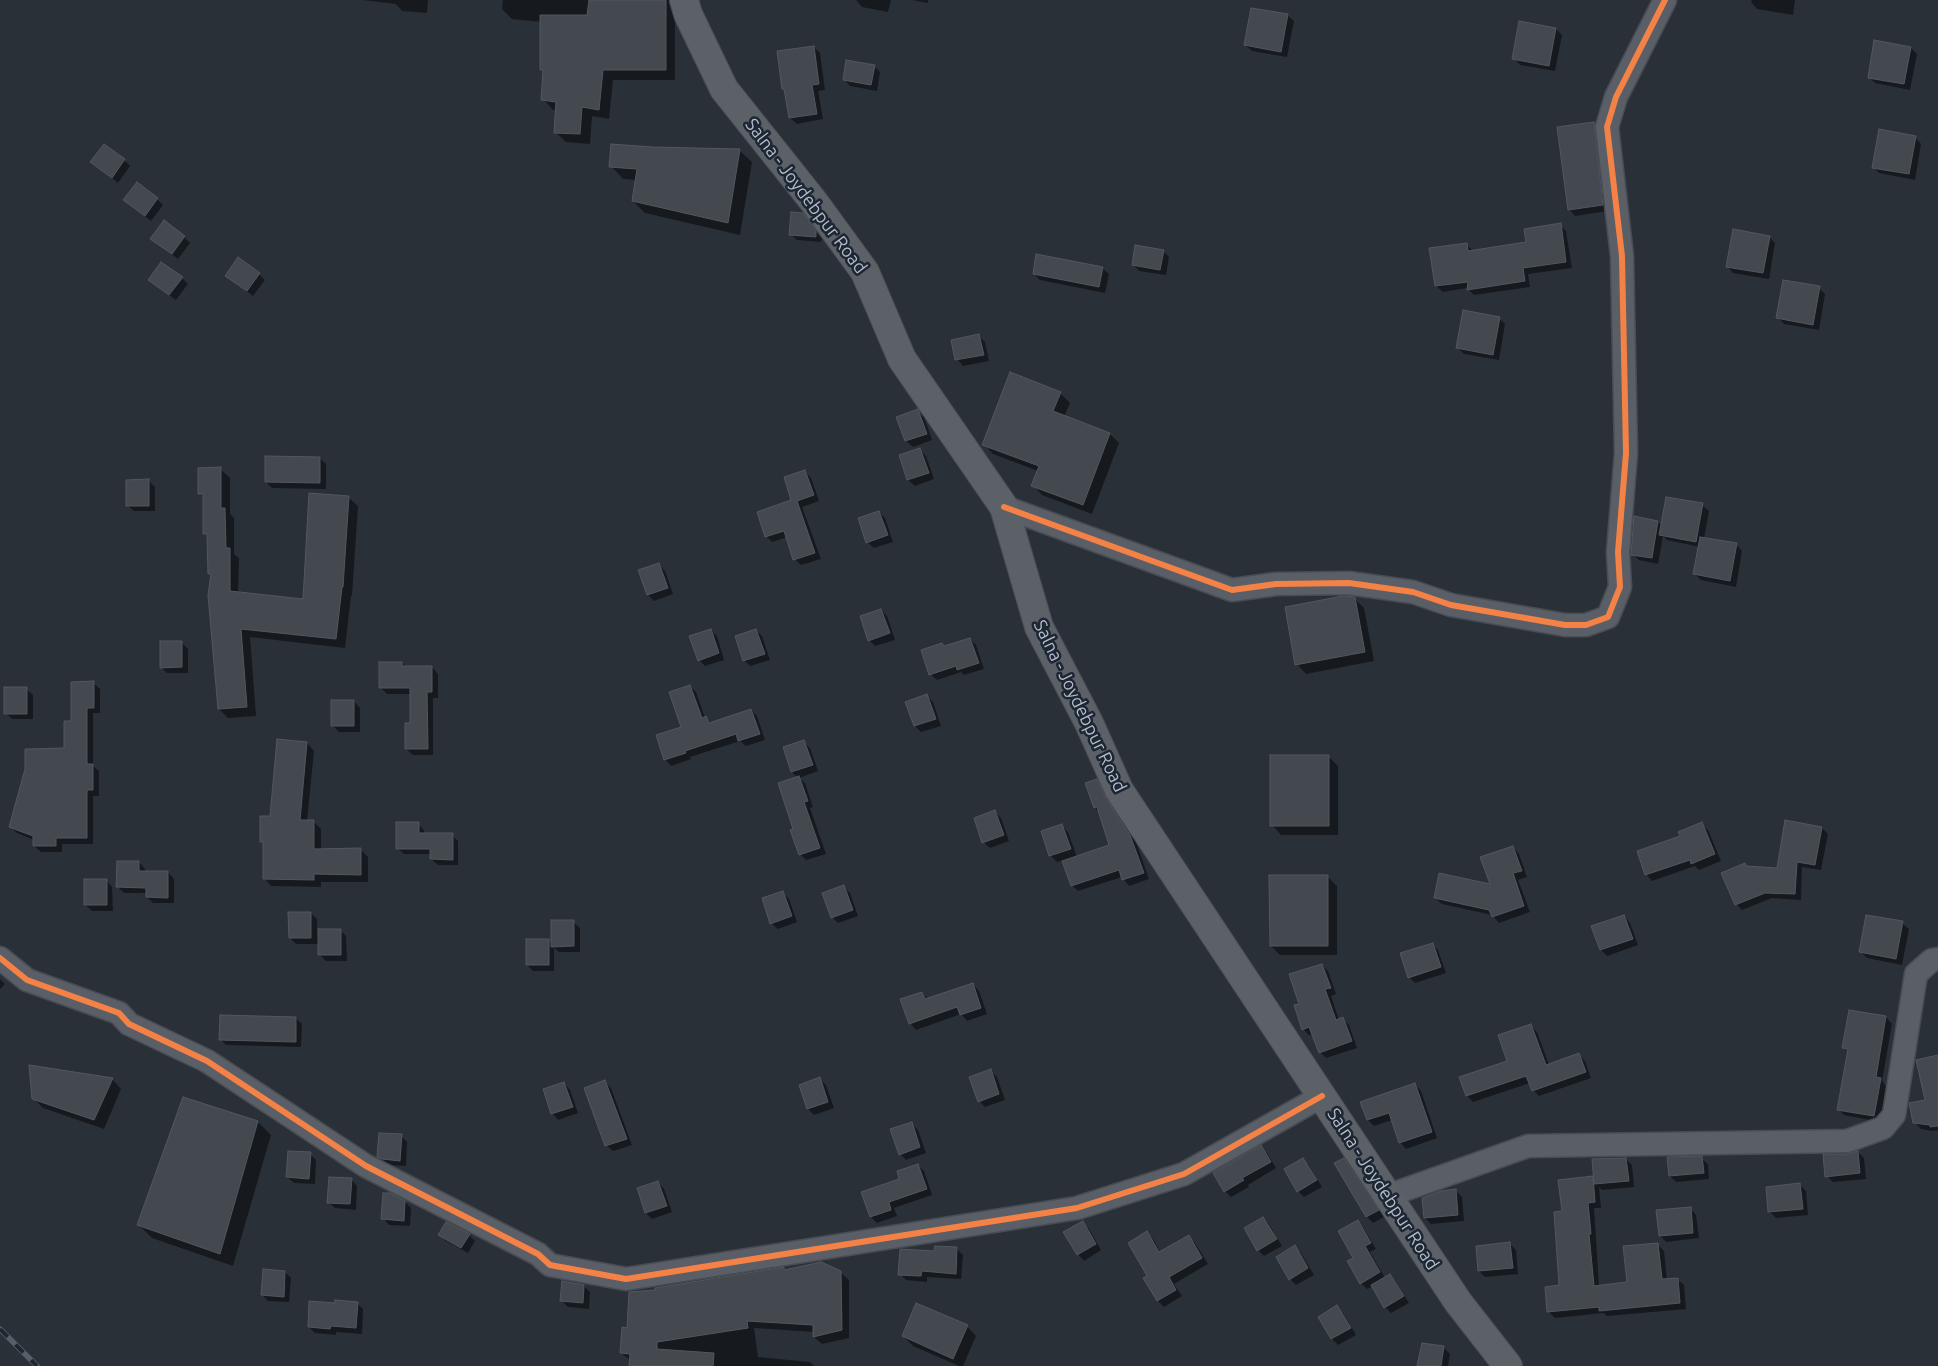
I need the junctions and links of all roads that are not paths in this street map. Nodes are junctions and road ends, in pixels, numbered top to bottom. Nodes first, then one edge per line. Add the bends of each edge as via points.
1 (684, 0) edge
2 (1665, 0) edge
3 (1004, 507) junction
4 (0, 958) edge
5 (1938, 959) edge
6 (1322, 1096) junction
7 (1387, 1196) junction
8 (1508, 1366) edge

1 - 3 main road, Salna - Joydebpur Road via 724,89 865,272 902,359
2 - 3 street via 1616,97 1607,127 1622,256 1626,453 1618,552 1620,587 1608,617 1586,625 1565,625 1451,605 1413,592 1350,584 1276,584 1232,590
3 - 6 main road, Salna - Joydebpur Road via 1039,627 1089,723 1119,790
4 - 6 street via 27,980 119,1013 129,1024 207,1061 366,1166 538,1254 550,1265 626,1278 1076,1208 1184,1174
5 - 7 street via 1932,960 1916,974 1894,1115 1883,1128 1847,1141 1528,1146
6 - 7 main road, Salna - Joydebpur Road
7 - 8 main road, Salna - Joydebpur Road via 1458,1302

